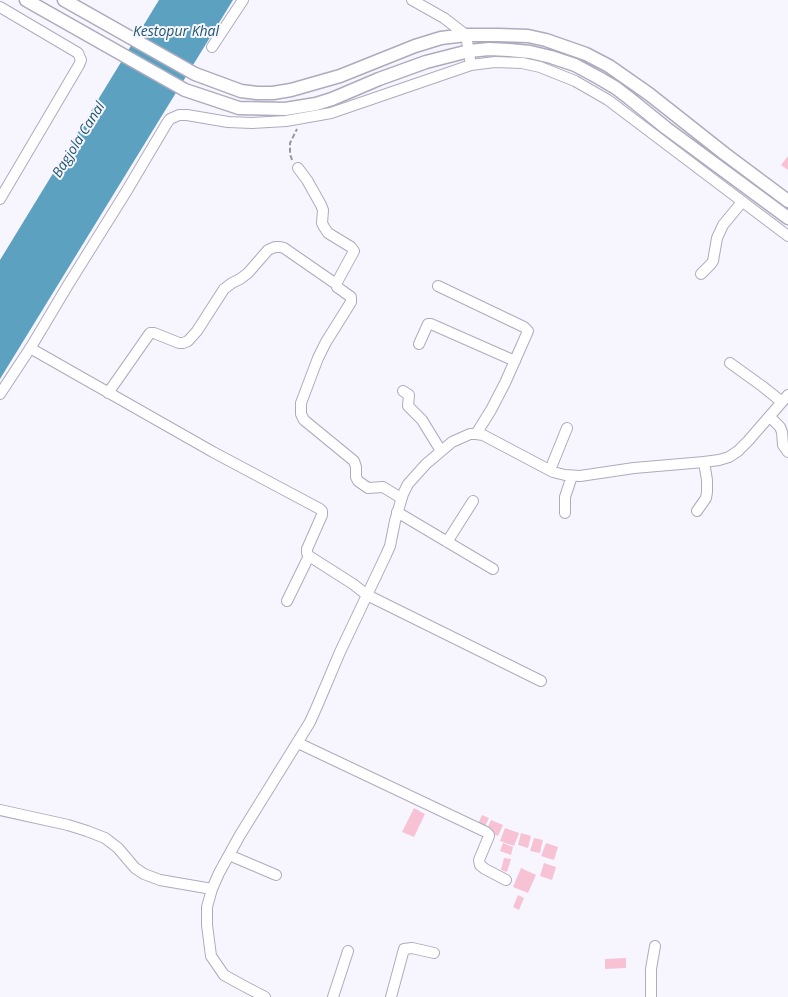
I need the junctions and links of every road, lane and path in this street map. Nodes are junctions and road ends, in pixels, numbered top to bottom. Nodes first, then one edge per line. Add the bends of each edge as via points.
1 (26, 0) edge
2 (64, 0) edge
3 (242, 0) edge
4 (412, 0) edge
5 (0, 7) edge
6 (466, 34) junction
7 (212, 47) dead end
8 (469, 51) junction
9 (471, 65) junction
10 (298, 120) junction
11 (298, 168) joint
12 (0, 199) edge
13 (788, 201) edge
14 (742, 202) junction
15 (788, 218) edge
16 (788, 236) edge
17 (701, 274) dead end
18 (336, 284) junction
19 (438, 286) dead end
20 (419, 344) dead end
21 (30, 348) junction
22 (515, 361) junction
23 (730, 363) dead end
24 (402, 391) dead end
25 (108, 393) junction
26 (0, 394) edge
27 (785, 399) edge
28 (770, 417) junction
29 (567, 428) dead end
30 (476, 434) junction
31 (441, 451) junction
32 (788, 452) edge
33 (704, 462) junction
34 (550, 470) junction
35 (572, 476) junction
36 (402, 498) junction
37 (473, 501) dead end
38 (397, 512) junction
39 (697, 512) dead end
40 (565, 513) dead end
41 (447, 542) junction
42 (309, 556) junction
43 (492, 569) dead end
44 (367, 595) junction
45 (288, 601) dead end
46 (541, 681) dead end
47 (298, 743) junction
48 (0, 810) edge
49 (229, 855) junction
50 (276, 875) dead end
51 (506, 880) dead end
52 (212, 889) junction
53 (655, 946) dead end
54 (348, 951) dead end
55 (434, 953) dead end
56 (245, 992) edge
57 (265, 997) edge
58 (334, 997) edge
59 (391, 997) edge
60 (651, 997) edge

1 - 8 main road via 185,90 239,108 285,110 316,104 416,65
2 - 6 main road via 195,74 257,93 291,90 340,76 415,46
3 - 7 street
4 - 6 street
5 - 12 street via 78,53 81,60
6 - 8 street
6 - 13 main road via 528,36 586,54 649,94
8 - 9 street
8 - 15 main road via 530,52 575,65 630,98
9 - 10 street via 331,113
9 - 14 street via 522,63 576,81 608,100
10 - 11 path via 290,143 290,154
10 - 21 street via 228,122 187,115 170,119
11 - 18 street via 321,205 324,228 354,251
14 - 16 street
14 - 17 street via 723,225 713,261
18 - 25 street via 284,248 268,250 248,272 224,289 188,341 179,343 150,333
18 - 36 street via 351,297 351,302 318,358 301,403 301,414 354,462 358,481 368,488 384,488
19 - 22 street via 524,326 527,333
20 - 22 street via 428,324 431,324
21 - 25 street
21 - 26 street
22 - 30 street
23 - 27 street
24 - 31 street via 409,394 408,406 422,420
25 - 42 street via 320,509 322,515 307,549
27 - 28 street
28 - 32 street via 780,427 783,445
28 - 33 street via 738,451 729,457
29 - 34 street
30 - 31 street via 452,442
30 - 34 street
31 - 36 street via 408,484
33 - 35 street
33 - 39 street via 707,492
34 - 35 street
35 - 40 street via 565,497
36 - 38 street
37 - 41 street
38 - 41 street
38 - 44 street via 390,546
41 - 43 street
42 - 44 street
42 - 45 street
44 - 46 street
44 - 47 street
47 - 49 street
47 - 51 street via 486,832 489,836 480,864
48 - 52 street via 87,830 118,848 144,874
49 - 50 street
49 - 52 street
52 - 56 street via 207,925 211,956 224,974
53 - 60 street
54 - 58 street
55 - 59 street via 404,949
56 - 57 street

